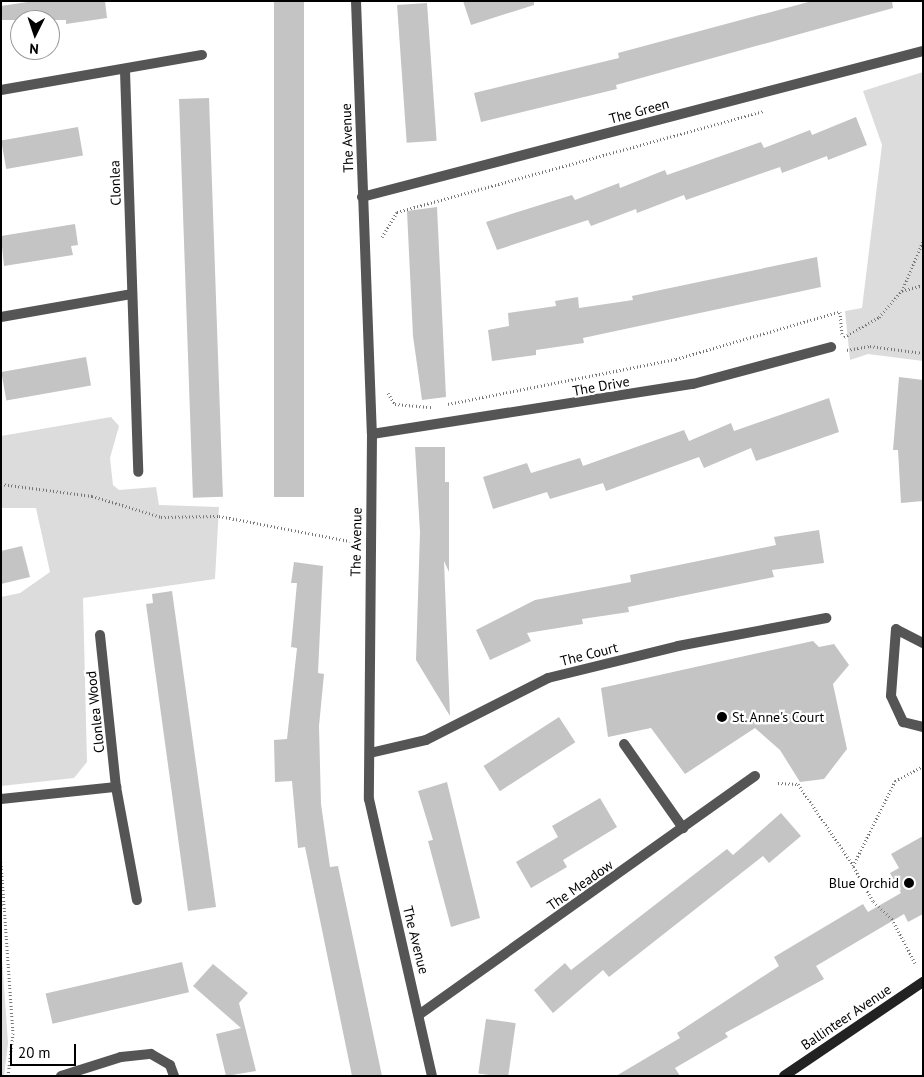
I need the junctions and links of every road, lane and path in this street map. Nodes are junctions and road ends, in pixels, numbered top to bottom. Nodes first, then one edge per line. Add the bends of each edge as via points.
1 (356, 1) edge
2 (923, 50) edge
3 (202, 55) dead end
4 (126, 71) junction
5 (1, 90) edge
6 (770, 110) dead end
7 (362, 197) junction
8 (923, 241) edge
9 (381, 249) dead end
10 (923, 285) edge
11 (902, 292) junction
12 (131, 294) junction
13 (1, 317) edge
14 (842, 338) junction
15 (831, 347) joint
16 (923, 353) edge
17 (388, 386) dead end
18 (372, 434) junction
19 (138, 472) dead end
20 (1, 484) edge
21 (350, 541) dead end
22 (826, 618) dead end
23 (100, 635) dead end
24 (923, 643) edge
25 (923, 727) edge
26 (624, 744) dead end
27 (370, 753) junction
28 (923, 766) edge
29 (755, 776) dead end
30 (778, 783) dead end
31 (116, 787) junction
32 (1, 799) edge
33 (683, 828) junction
34 (1, 862) edge
35 (853, 866) junction
36 (137, 900) dead end
37 (915, 963) dead end
38 (923, 982) edge
39 (420, 1014) junction
40 (8, 1076) edge
41 (61, 1076) edge
42 (174, 1076) edge
43 (432, 1076) edge
44 (784, 1076) edge

1 - 7 street, The Avenue
2 - 7 street, The Green
3 - 4 street
4 - 5 street
4 - 12 street, Clonlea
6 - 9 path via 397,212 380,239
7 - 18 street, The Avenue
8 - 11 path
10 - 11 path
11 - 14 path via 879,317
12 - 13 street
12 - 19 street, Clonlea
14 - 15 path
14 - 16 path via 843,351 870,346
14 - 17 path via 840,312 676,360 432,407 395,404
15 - 18 street, The Drive via 692,384
18 - 27 street, The Avenue
20 - 21 path via 92,496 161,517 219,516
22 - 27 street, The Court via 678,646 548,678 426,740
23 - 31 street, Clonlea Wood
24 - 25 street via 896,629 891,696 903,722
26 - 33 street
27 - 39 street, The Avenue via 374,829
28 - 35 path via 895,781
29 - 33 street, The Meadow
30 - 35 path via 798,784
31 - 32 street
31 - 36 street, Clonlea Wood
33 - 39 street, The Meadow
34 - 40 path via 13,1033
35 - 37 path via 873,901 892,919
38 - 44 street, Ballinteer Avenue
39 - 43 street, The Avenue
41 - 42 street via 121,1056 151,1054 170,1065

